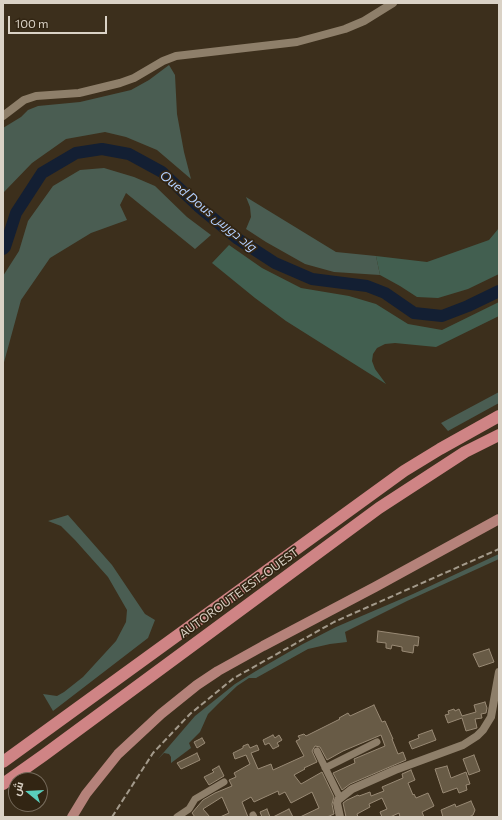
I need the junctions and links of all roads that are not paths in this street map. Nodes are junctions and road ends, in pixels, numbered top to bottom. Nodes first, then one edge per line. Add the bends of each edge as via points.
1 (393, 3) edge
2 (3, 116) edge
3 (499, 416) edge
4 (499, 435) edge
5 (499, 519) edge
6 (499, 672) edge
7 (377, 742) dead end
8 (317, 751) dead end
9 (3, 762) edge
10 (325, 768) junction
11 (224, 782) dead end
12 (3, 784) edge
13 (340, 798) junction
14 (187, 815) edge
15 (72, 817) edge
16 (178, 817) edge
17 (340, 817) edge

1 - 2 street via 364,22 345,29 297,42 176,56 120,83 79,93 36,96 24,100
3 - 9 highway, AUTOROUTE EST-OUEST via 404,471
4 - 12 highway, AUTOROUTE EST-OUEST via 465,452 379,508
5 - 15 main road via 263,646 197,685 118,754 86,794
6 - 13 street via 491,717 477,736 463,745 352,789
7 - 10 street
8 - 10 street
10 - 13 street
11 - 14 street via 195,799
13 - 17 street via 337,803
14 - 16 street

